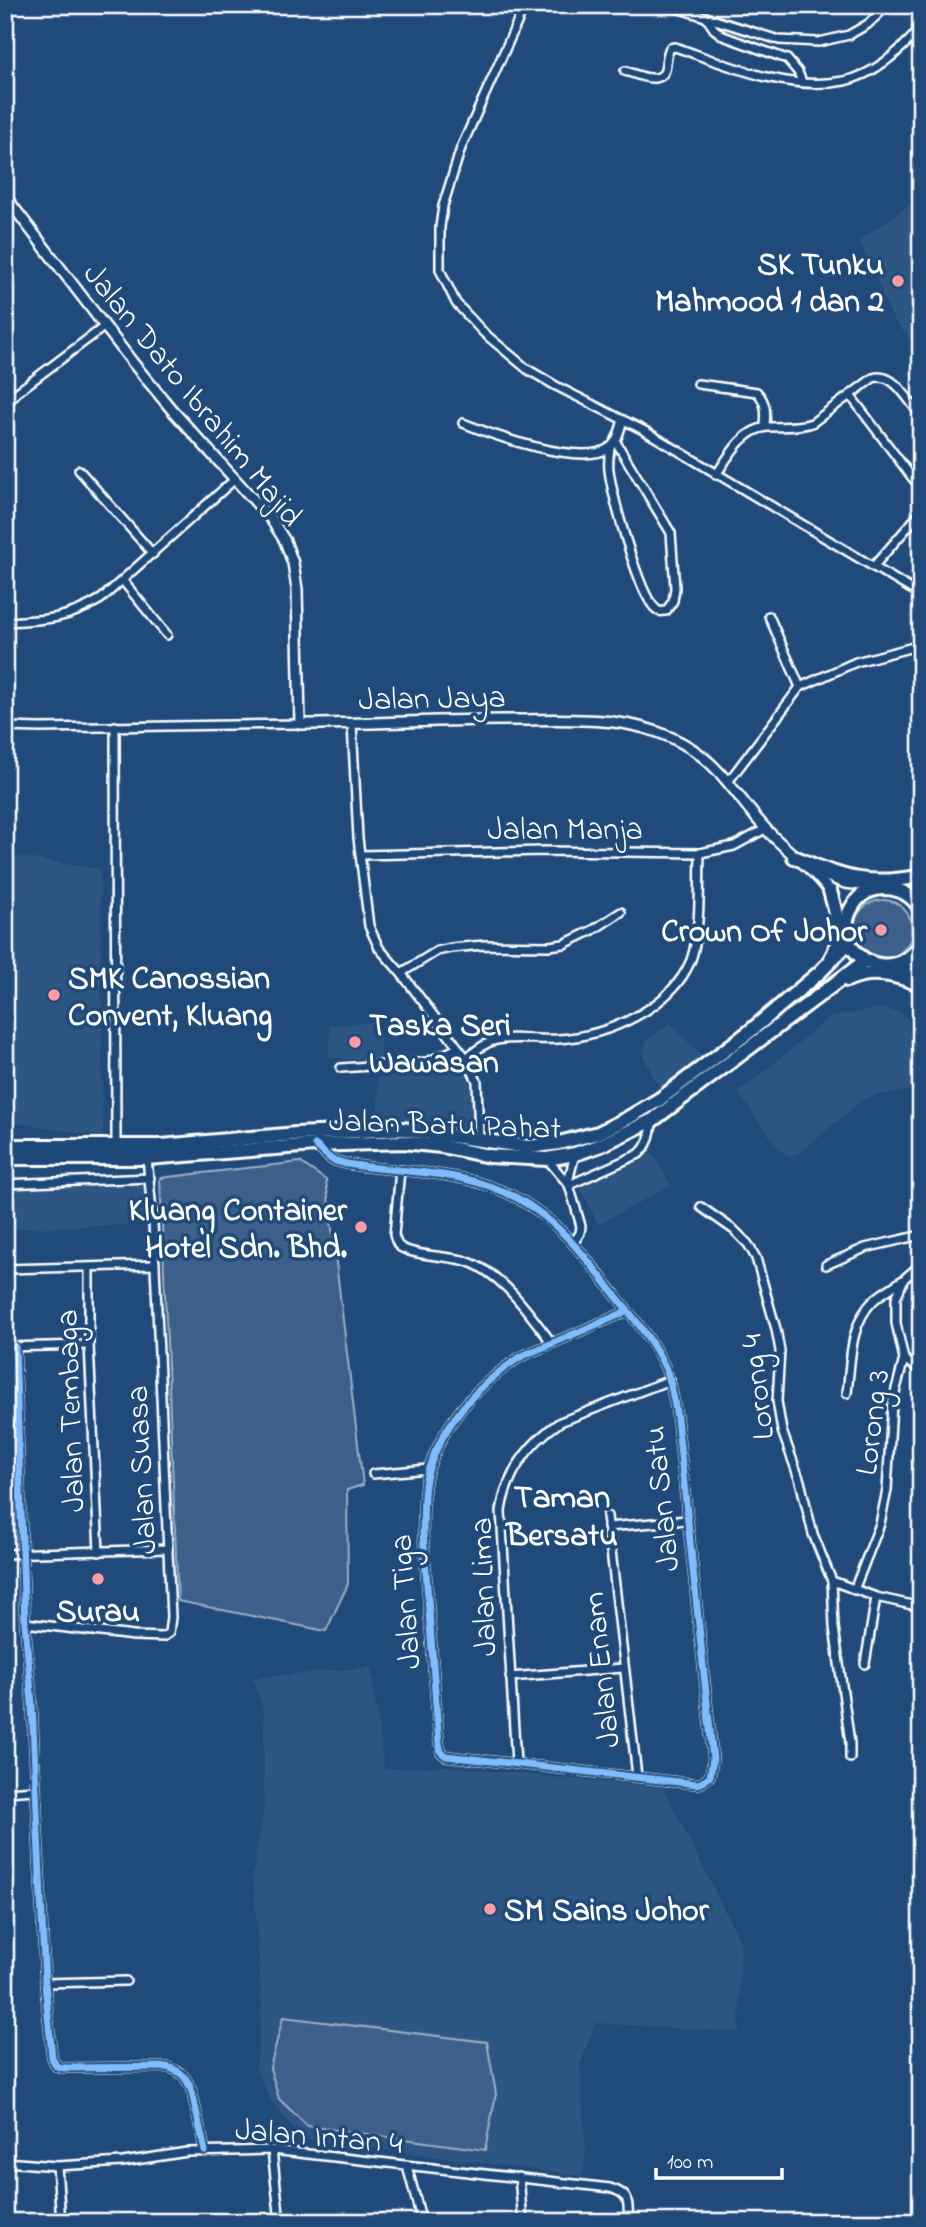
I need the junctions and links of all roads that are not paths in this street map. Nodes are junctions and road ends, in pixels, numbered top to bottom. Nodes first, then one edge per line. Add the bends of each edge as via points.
1 (525, 5) edge
2 (667, 5) edge
3 (888, 5) edge
4 (706, 17) junction
5 (919, 30) dead end
6 (625, 71) dead end
7 (802, 82) junction
8 (5, 196) edge
9 (9, 207) edge
10 (105, 326) junction
11 (698, 384) dead end
12 (850, 395) junction
13 (5, 406) edge
14 (921, 416) edge
15 (623, 419) junction
16 (463, 423) dead end
17 (765, 427) junction
18 (613, 445) junction
19 (79, 470) dead end
20 (716, 475) junction
21 (235, 480) junction
22 (914, 480) dead end
23 (921, 512) edge
24 (153, 554) junction
25 (873, 566) junction
26 (123, 581) junction
27 (921, 595) edge
28 (769, 616) dead end
29 (5, 622) edge
30 (167, 635) dead end
31 (921, 645) edge
32 (800, 687) junction
33 (300, 724) junction
34 (352, 724) junction
35 (5, 726) edge
36 (115, 726) junction
37 (728, 782) junction
38 (765, 829) junction
39 (700, 853) junction
40 (360, 855) junction
41 (794, 857) junction
42 (805, 866) junction
43 (921, 876) edge
44 (921, 883) edge
45 (887, 888) junction
46 (830, 891) junction
47 (921, 910) edge
48 (621, 912) dead end
49 (846, 922) junction
50 (849, 942) junction
51 (921, 945) edge
52 (865, 961) junction
53 (894, 965) junction
54 (820, 972) junction
55 (401, 973) junction
56 (921, 974) edge
57 (921, 985) edge
58 (823, 992) junction
59 (458, 1048) junction
60 (466, 1058) junction
61 (341, 1068) dead end
62 (653, 1121) junction
63 (479, 1140) junction
64 (315, 1145) junction
65 (5, 1146) edge
66 (116, 1147) junction
67 (575, 1154) junction
68 (5, 1158) edge
69 (147, 1158) junction
70 (547, 1159) junction
71 (400, 1170) junction
72 (150, 1178) junction
73 (5, 1184) edge
74 (569, 1184) junction
75 (701, 1207) dead end
76 (921, 1235) edge
77 (574, 1242) junction
78 (921, 1264) edge
79 (155, 1265) junction
80 (825, 1265) dead end
81 (89, 1268) junction
82 (5, 1269) edge
83 (904, 1279) junction
84 (628, 1311) junction
85 (552, 1343) junction
86 (89, 1345) junction
87 (5, 1347) edge
88 (15, 1347) junction
89 (905, 1359) junction
90 (921, 1371) edge
91 (670, 1380) junction
92 (847, 1393) dead end
93 (428, 1469) junction
94 (373, 1474) dead end
95 (607, 1516) dead end
96 (687, 1520) junction
97 (608, 1527) junction
98 (169, 1549) junction
99 (99, 1552) junction
100 (5, 1554) edge
101 (22, 1555) junction
102 (832, 1581) junction
103 (855, 1590) junction
104 (876, 1597) junction
105 (921, 1607) edge
106 (25, 1623) junction
107 (865, 1664) dead end
108 (623, 1668) junction
109 (510, 1677) junction
110 (850, 1758) dead end
111 (516, 1763) junction
112 (637, 1776) junction
113 (36, 1790) junction
114 (5, 1793) edge
115 (126, 1980) dead end
116 (45, 1983) junction
117 (272, 2150) junction
118 (205, 2151) junction
119 (5, 2162) edge
120 (57, 2166) junction
121 (407, 2166) junction
122 (519, 2177) junction
123 (61, 2222) edge
124 (280, 2222) edge
125 (422, 2222) edge
126 (523, 2222) edge
127 (629, 2222) edge

1 - 15 street via 450,178 440,226 440,270 456,303 504,351 548,382
2 - 4 street
3 - 4 street via 849,35 819,42 779,40
4 - 7 street via 723,36 787,59
5 - 7 street via 898,53 868,71 845,81
6 - 7 street via 654,79 662,76 667,51 675,47 748,73
8 - 9 street, Jalan Dato Ibrahim Majid
9 - 10 street, Jalan Dato Ibrahim Majid
10 - 13 street
10 - 21 street, Jalan Dato Ibrahim Majid
11 - 17 street via 757,392 764,399
12 - 14 street via 873,378 886,377
12 - 17 street via 812,423
12 - 22 street
15 - 18 street
15 - 20 street
16 - 18 street via 495,436 572,454 593,454
17 - 20 street via 740,441
18 - 18 street via 608,466 615,501 640,579 653,607 666,611 676,588 671,533
19 - 24 street
20 - 25 street
21 - 24 street
21 - 33 street, Jalan Dato Ibrahim Majid via 271,519 290,551 297,589
23 - 25 street
24 - 26 street
25 - 27 street
26 - 29 street via 76,613 49,620
26 - 30 street
28 - 32 street
31 - 32 street via 856,662
32 - 37 street
33 - 34 street, Jalan Jaya
33 - 36 street, Jalan Jaya
34 - 37 street, Jalan Jaya via 594,719 650,729 691,748
34 - 40 street
35 - 36 street, Jalan Jaya
36 - 66 street
37 - 38 street, Jalan Jaya
38 - 39 street, Jalan Manja via 734,846
38 - 41 street, Jalan Jaya
39 - 40 street, Jalan Manja
39 - 60 street via 691,959 662,999 595,1033 554,1040 493,1041
40 - 55 street via 369,926 379,948
41 - 42 street, Jalan Jaya
41 - 43 highway via 850,879
42 - 45 street, Jalan Jaya via 845,883
42 - 46 street, Jalan Jaya
44 - 45 highway
45 - 47 highway via 912,898
45 - 49 highway via 867,891 857,899
46 - 49 street, Jalan Jaya
46 - 54 highway via 837,916 837,942
48 - 55 street via 564,944 452,948
49 - 50 highway
50 - 52 highway
50 - 54 highway, Jalan Batu Pahat
51 - 53 highway
52 - 53 highway
52 - 58 highway, Jalan Batu Pahat
53 - 56 main road
54 - 63 highway, Jalan Batu Pahat via 660,1099 598,1133 529,1147
55 - 59 street
57 - 58 highway via 893,975 867,974
58 - 62 highway, Jalan Batu Pahat
59 - 60 street
59 - 61 street via 427,1062
60 - 63 street via 477,1081
62 - 67 highway, Jalan Batu Pahat
62 - 74 street via 646,1148 639,1154
63 - 66 highway, Jalan Batu Pahat via 402,1129
64 - 69 highway, Jalan Batu Pahat
64 - 70 highway, Jalan Batu Pahat via 403,1143
64 - 71 street, Jalan Satu via 332,1160
65 - 66 highway, Jalan Batu Pahat
67 - 70 highway, Jalan Batu Pahat
67 - 74 street
68 - 69 highway, Jalan Batu Pahat
69 - 72 street, Jalan Suasa
70 - 74 street
71 - 77 street, Jalan Satu via 460,1178 508,1192 526,1201
71 - 85 street via 397,1244 404,1250 480,1266 505,1287
72 - 73 street
72 - 79 street, Jalan Suasa
74 - 77 street via 581,1226
75 - 102 street, Lorong 4 via 734,1230 756,1258 779,1341 777,1401 782,1431
76 - 80 street via 865,1248
77 - 84 street, Jalan Satu
78 - 83 street
79 - 81 street
79 - 98 street, Jalan Suasa
81 - 82 street
81 - 86 street, Jalan Tembaga
83 - 89 street, Lorong 3 via 895,1314
83 - 92 street via 874,1300 863,1315 853,1337
84 - 85 street, Jalan Tiga
84 - 91 street, Jalan Satu
85 - 93 street, Jalan Tiga via 520,1357 477,1391 445,1433
86 - 88 street
86 - 99 street, Jalan Tembaga
87 - 88 street
88 - 101 street
89 - 90 street
89 - 103 street, Lorong 3 via 892,1404 884,1511
91 - 96 street, Jalan Satu
91 - 109 street, Jalan Lima via 560,1422 525,1452 511,1475 500,1511
93 - 94 street
93 - 111 street, Jalan Tiga via 424,1533 439,1748 451,1757
95 - 97 street, Jalan Enam
96 - 97 street
96 - 112 street, Jalan Satu via 712,1772 700,1784
97 - 108 street, Jalan Enam
98 - 99 street
98 - 106 street, Jalan Suasa via 171,1617 166,1637
99 - 101 street
100 - 101 street
101 - 106 street
102 - 103 street
102 - 110 street, Lorong 4
103 - 104 street
104 - 105 street
104 - 107 street
106 - 113 street
108 - 109 street
108 - 112 street, Jalan Enam
109 - 111 street, Jalan Lima
111 - 112 street, Jalan Satu
113 - 114 street
113 - 116 street
115 - 116 street
116 - 118 street via 50,2046 57,2066 178,2070 192,2092
117 - 118 street, Jalan Intan 4
117 - 121 street, Jalan Intan 4
117 - 124 street
118 - 120 street, Jalan Intan 4
119 - 120 street, Jalan Intan 4
120 - 123 street
121 - 122 street, Jalan Intan 4
121 - 125 street
122 - 126 street
122 - 127 street, Jalan Intan 4 via 622,2192

